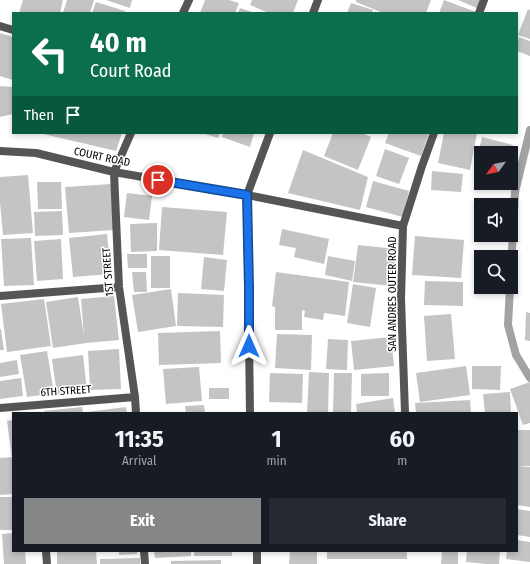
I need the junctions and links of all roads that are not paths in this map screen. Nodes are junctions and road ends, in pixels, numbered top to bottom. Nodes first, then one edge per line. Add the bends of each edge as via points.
1 (189, 0) edge
2 (318, 0) edge
3 (484, 0) edge
4 (184, 12) edge
5 (313, 12) edge
6 (479, 12) edge
7 (0, 26) edge
8 (12, 30) edge
9 (131, 134) edge
10 (270, 134) edge
11 (434, 134) edge
12 (0, 151) edge
13 (114, 172) junction
14 (247, 195) junction
15 (403, 226) junction
16 (119, 287) junction
17 (0, 296) edge
18 (135, 397) junction
19 (0, 408) edge
20 (36, 409) edge
21 (136, 412) edge
22 (250, 412) edge
23 (405, 412) edge
24 (46, 552) edge
25 (144, 552) edge
26 (257, 552) edge
27 (47, 564) edge
28 (145, 564) edge
29 (257, 564) edge

1 - 4 street
2 - 5 street
3 - 6 street
7 - 8 street
9 - 13 street, 1ST STREET
10 - 14 street
11 - 15 street, SAN ANDRES OUTER ROAD
12 - 13 street, COURT ROAD via 36,153
13 - 14 street, COURT ROAD
13 - 16 street, 1ST STREET
14 - 15 street, COURT ROAD
14 - 22 street
15 - 23 street, SAN ANDRES OUTER ROAD via 401,299
16 - 17 street
16 - 18 street, 1ST STREET
18 - 20 street, 6TH STREET
18 - 21 street, 1ST STREET
19 - 20 street, 6TH STREET
24 - 27 street
25 - 28 street
26 - 29 street

